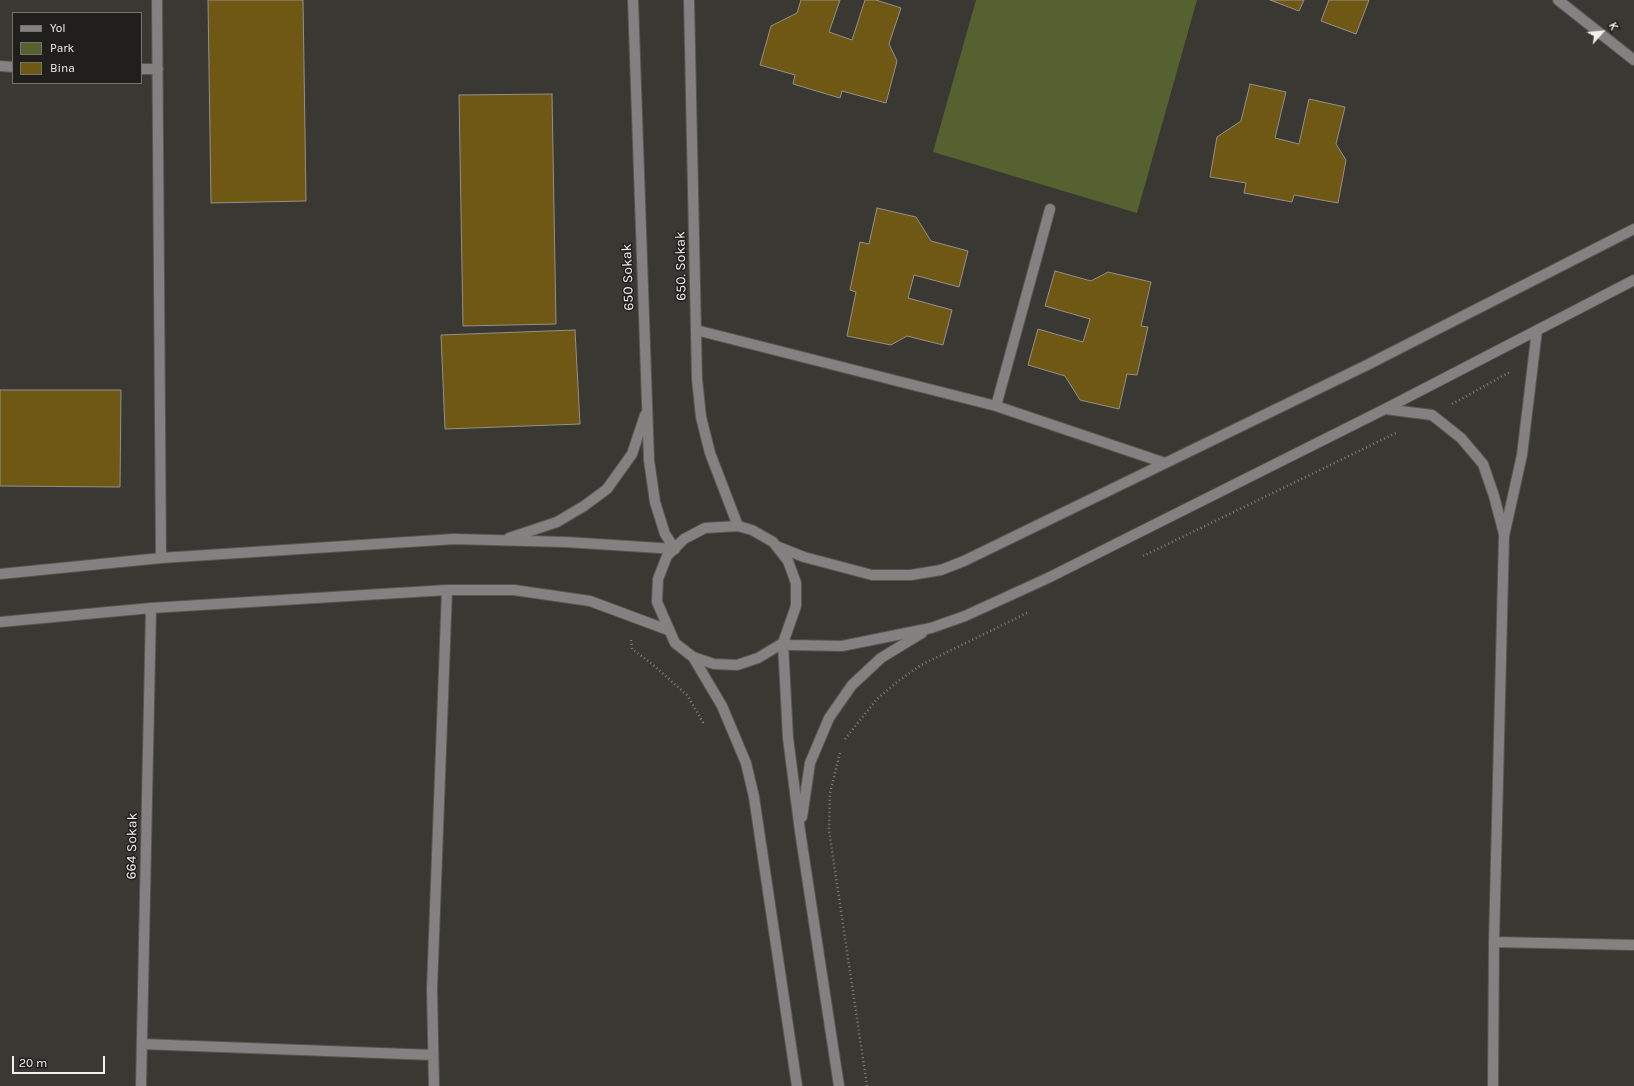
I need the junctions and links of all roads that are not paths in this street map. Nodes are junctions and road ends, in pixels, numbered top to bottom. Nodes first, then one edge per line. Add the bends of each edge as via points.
1 (158, 0) edge
2 (633, 0) edge
3 (689, 0) edge
4 (1558, 0) edge
5 (1634, 60) edge
6 (0, 66) edge
7 (12, 67) edge
8 (142, 69) edge
9 (158, 69) junction
10 (1050, 209) dead end
11 (1634, 229) edge
12 (1634, 280) edge
13 (696, 330) junction
14 (1537, 330) junction
15 (996, 406) junction
16 (647, 409) junction
17 (1385, 409) junction
18 (1165, 463) junction
19 (738, 526) junction
20 (1504, 536) junction
21 (502, 540) junction
22 (776, 546) junction
23 (675, 549) junction
24 (161, 558) junction
25 (0, 574) edge
26 (447, 590) junction
27 (151, 608) junction
28 (0, 622) edge
29 (930, 628) junction
30 (668, 630) junction
31 (783, 643) junction
32 (693, 657) junction
33 (800, 831) junction
34 (1494, 942) junction
35 (1634, 945) edge
36 (142, 1044) junction
37 (433, 1055) junction
38 (141, 1086) edge
39 (434, 1086) edge
40 (797, 1086) edge
41 (840, 1086) edge
42 (1493, 1086) edge

1 - 9 street
2 - 16 street, 650 Sokak
3 - 13 street, 650. Sokak
4 - 5 street
6 - 7 street
8 - 9 street
9 - 24 street
10 - 15 street
11 - 18 street via 1367,365
12 - 14 street
13 - 15 street
13 - 19 street, 650. Sokak via 701,416 710,453
14 - 17 street
14 - 20 street via 1522,455
15 - 18 street
16 - 21 street via 632,454 607,489 557,522
16 - 23 street, 650 Sokak via 648,460 655,502 665,534
17 - 20 street via 1432,415 1461,438 1483,464
17 - 29 street via 1048,578 965,616
18 - 22 street via 941,570 911,575 872,575 804,557
19 - 22 street via 752,530
19 - 23 street via 705,528 684,539
20 - 34 street
21 - 23 street
21 - 24 street via 454,539
22 - 31 street via 788,561 796,583 796,606
23 - 30 street via 668,556 658,579 657,602
24 - 25 street
26 - 27 street
26 - 30 street via 514,590 590,601
26 - 37 street via 432,989
27 - 28 street
27 - 36 street, 664 Sokak
29 - 31 street via 842,646 790,646
29 - 33 street via 881,658 852,685 828,718 810,763
30 - 32 street via 675,643
31 - 32 street via 758,658 737,665 714,664
31 - 33 street via 788,738
32 - 40 street via 722,706 748,770
33 - 41 street
34 - 35 street
34 - 42 street
36 - 37 street
36 - 38 street, 664 Sokak
37 - 39 street

